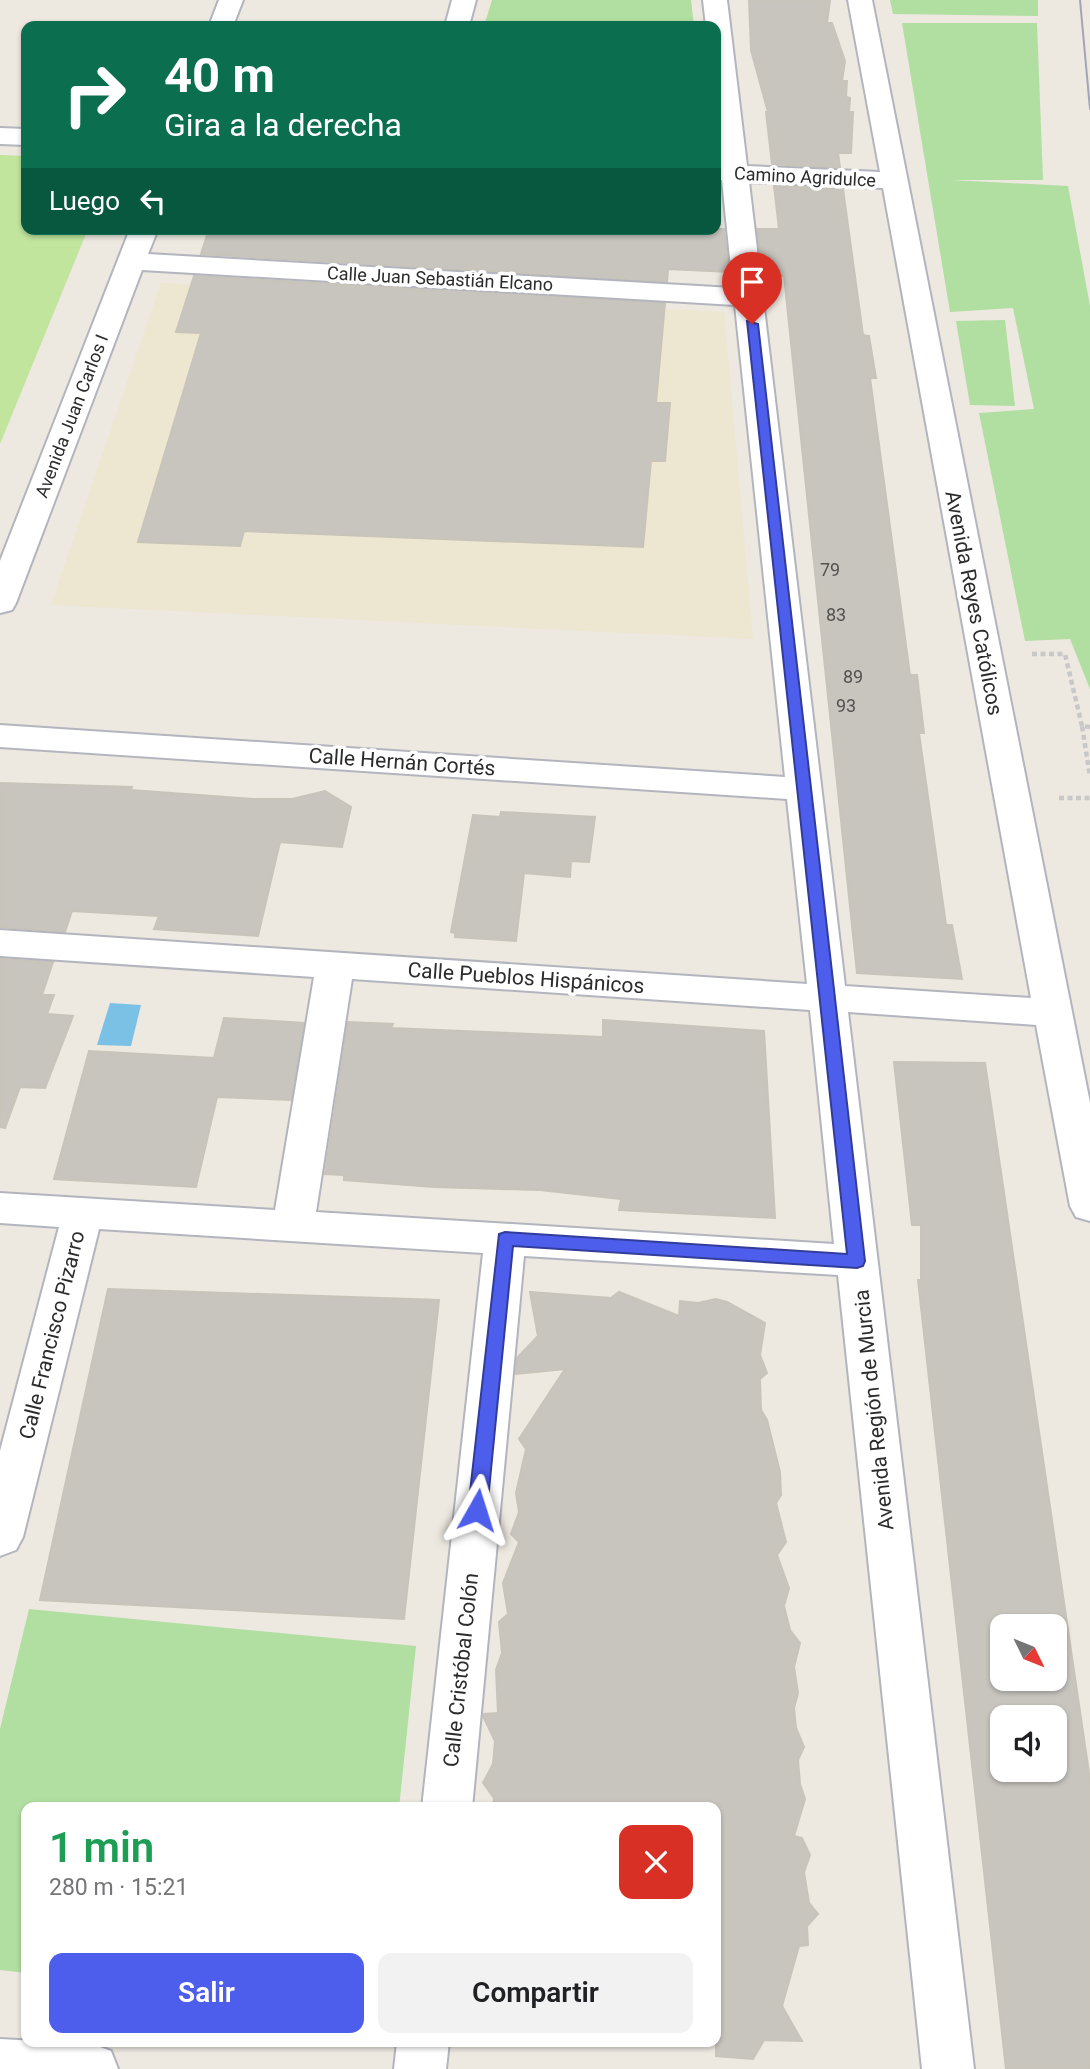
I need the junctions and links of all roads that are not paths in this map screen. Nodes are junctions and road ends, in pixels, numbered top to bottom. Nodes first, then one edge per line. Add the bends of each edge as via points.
1 (231, 0) edge
2 (464, 0) edge
3 (715, 0) edge
4 (860, 0) edge
5 (223, 21) edge
6 (458, 21) edge
7 (716, 21) edge
8 (721, 98) edge
9 (0, 136) edge
10 (21, 137) edge
11 (725, 173) edge
12 (894, 181) junction
13 (142, 235) edge
14 (132, 261) junction
15 (748, 297) junction
16 (0, 603) edge
17 (0, 736) edge
18 (804, 789) junction
19 (0, 943) edge
20 (335, 966) junction
21 (827, 998) junction
22 (1053, 1013) junction
23 (1090, 1206) edge
24 (0, 1208) edge
25 (83, 1213) junction
26 (292, 1226) junction
27 (505, 1239) junction
28 (857, 1261) junction
29 (3, 1514) edge
30 (448, 1802) edge
31 (422, 2047) edge
32 (0, 2064) edge
33 (92, 2069) edge
34 (420, 2069) edge
35 (948, 2069) edge

1 - 5 street
2 - 6 street
3 - 7 street, Avenida Región de Murcia
4 - 12 street, Avenida Reyes Católicos
8 - 11 street, Avenida Región de Murcia
9 - 10 street
11 - 12 street, Camino Agridulce
11 - 15 street, Avenida Región de Murcia
12 - 22 street, Avenida Reyes Católicos
13 - 14 street, Avenida Juan Carlos I
14 - 15 street, Calle Juan Sebastián Elcano
14 - 16 street, Avenida Juan Carlos I
15 - 18 street, Avenida Región de Murcia
17 - 18 street, Calle Hernán Cortés
18 - 21 street, Avenida Región de Murcia
19 - 20 street, Calle Pueblos Hispánicos
20 - 21 street, Calle Pueblos Hispánicos
20 - 26 street
21 - 22 street, Calle Pueblos Hispánicos
21 - 28 street, Avenida Región de Murcia
22 - 23 street, Avenida Reyes Católicos
24 - 25 street
25 - 26 street
25 - 29 street, Calle Francisco Pizarro
26 - 27 street
27 - 28 street
27 - 30 street, Calle Cristóbal Colón
28 - 35 street, Avenida Región de Murcia
31 - 34 street
32 - 33 street

